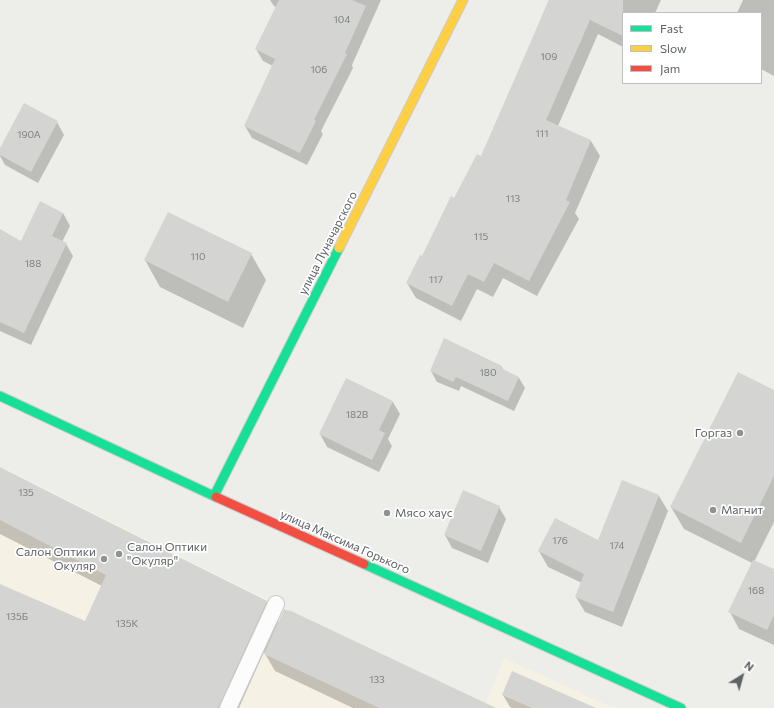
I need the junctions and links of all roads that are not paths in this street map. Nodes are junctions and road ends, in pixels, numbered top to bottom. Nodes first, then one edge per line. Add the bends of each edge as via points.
1 (463, 0) edge
2 (0, 396) edge
3 (214, 496) junction
4 (276, 604) dead end
5 (228, 708) edge
6 (681, 708) edge

1 - 3 main road, улица Луначарского
2 - 3 main road, улица Максима Горького
3 - 6 main road, улица Максима Горького
4 - 5 lane

